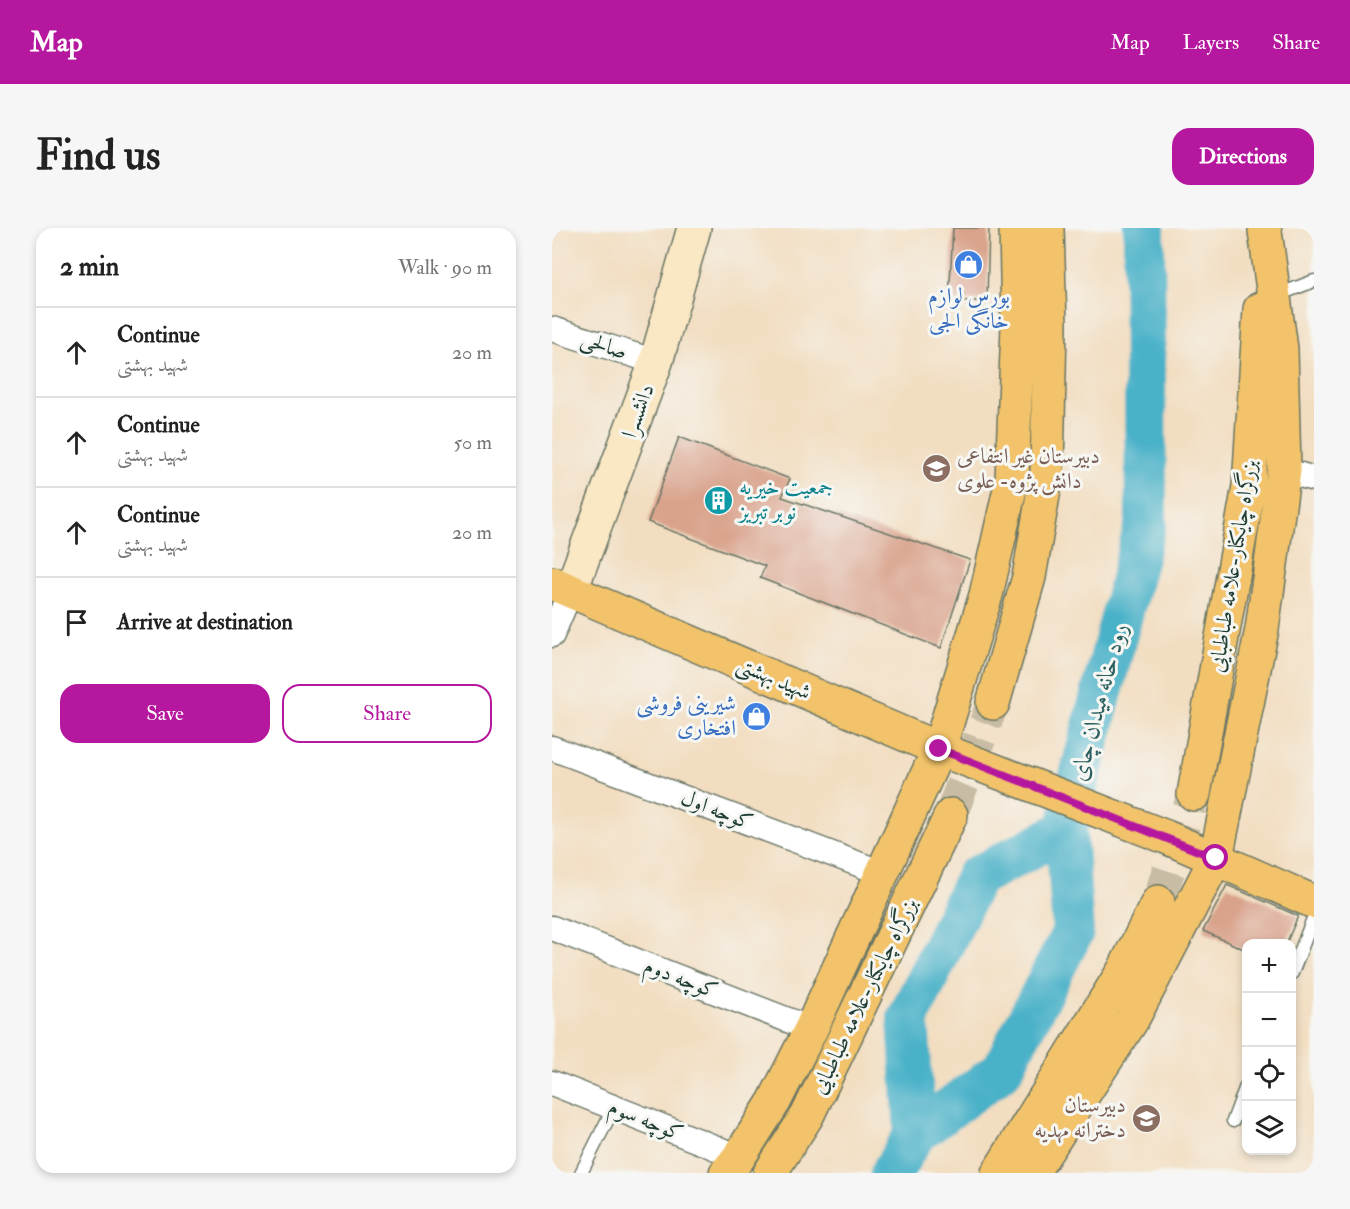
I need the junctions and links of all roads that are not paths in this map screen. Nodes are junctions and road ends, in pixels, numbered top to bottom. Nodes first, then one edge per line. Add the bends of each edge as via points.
1 (694, 228) edge
2 (1016, 228) edge
3 (1047, 228) edge
4 (1265, 230) edge
5 (1314, 281) edge
6 (1274, 297) junction
7 (552, 329) edge
8 (656, 362) junction
9 (1299, 475) edge
10 (562, 586) edge
11 (552, 635) edge
12 (993, 703) tunnel mouth
13 (552, 747) edge
14 (939, 749) junction
15 (1194, 794) tunnel mouth
16 (951, 815) tunnel mouth
17 (1216, 858) junction
18 (882, 873) junction
19 (1158, 902) tunnel mouth
20 (1314, 902) edge
21 (1314, 916) edge
22 (552, 928) edge
23 (1296, 963) edge
24 (811, 1029) junction
25 (552, 1083) edge
26 (1242, 1097) edge
27 (614, 1107) junction
28 (1233, 1121) dead end
29 (733, 1165) edge
30 (581, 1173) edge
31 (770, 1173) edge
32 (998, 1173) edge
33 (1032, 1173) edge

1 - 8 main road, دانشسرا
2 - 14 main road via 1018,325 1012,480 986,596
3 - 12 main road via 1047,472 1029,577
4 - 6 main road
4 - 15 main road, بزرگراه چایکنار-علامه طباطبایی via 1249,486
5 - 6 lane
6 - 9 main road
7 - 8 street, صالحی
8 - 10 main road, دانشسرا
9 - 17 main road via 1262,629
10 - 11 street
10 - 14 main road, شهید بهشتى
13 - 18 street, کوچه اول
14 - 17 main road, شهید بهشتى
14 - 18 main road
16 - 31 main road, بزرگراه چایکنار-علامه طباطبایی via 807,1116
17 - 20 main road
17 - 33 main road via 1132,1020
18 - 24 main road
19 - 32 main road via 1124,970
21 - 23 lane
22 - 24 street, کوچه دوم
24 - 29 main road via 774,1102
25 - 27 street, کوچه سوم
26 - 28 lane
27 - 29 street, کوچه سوم
27 - 30 lane

